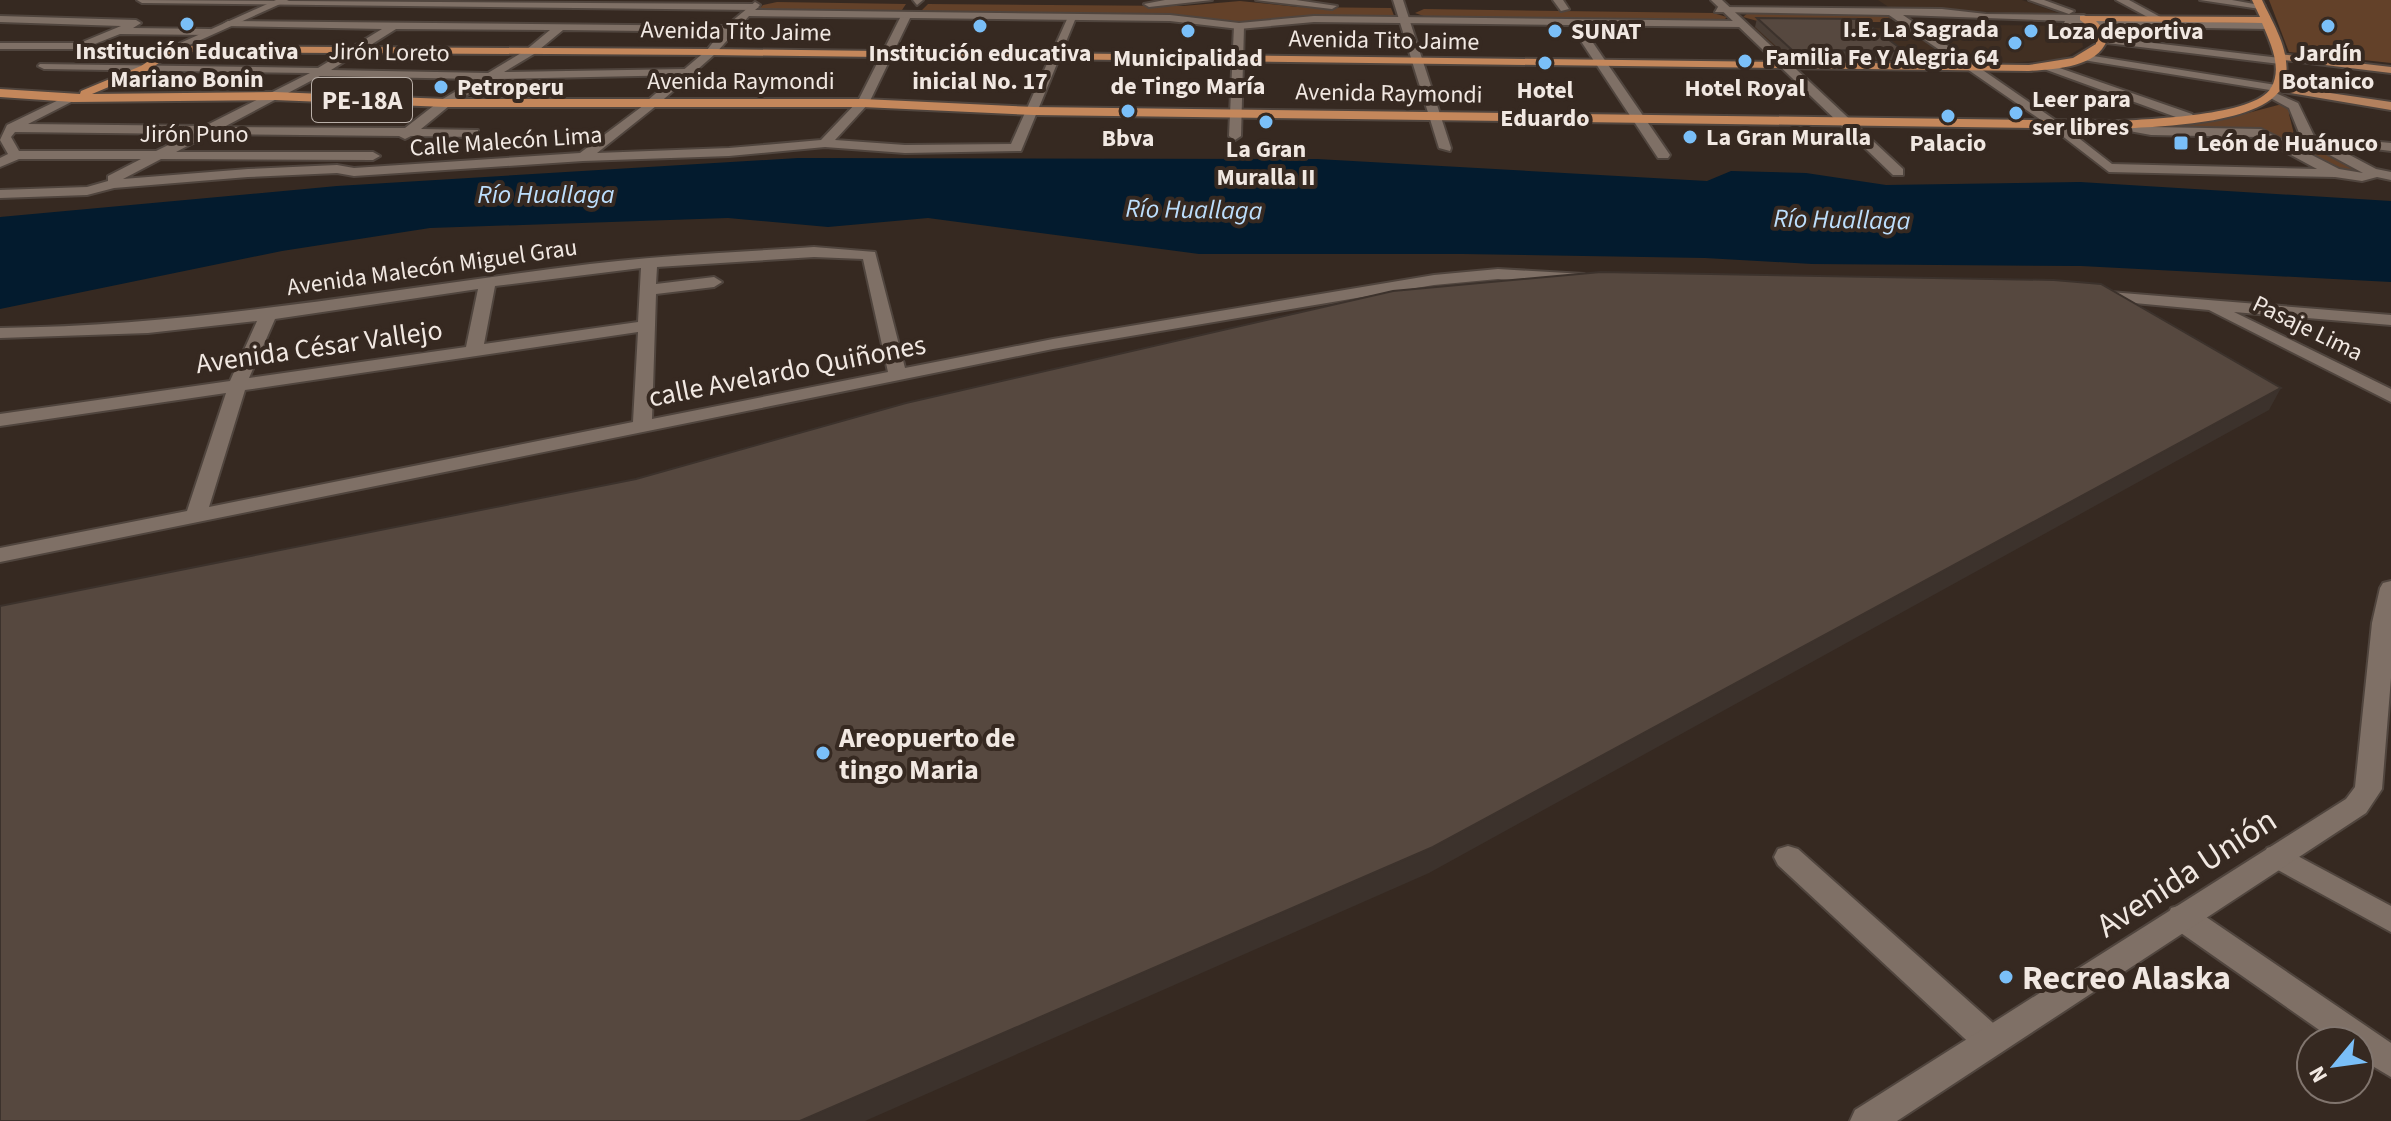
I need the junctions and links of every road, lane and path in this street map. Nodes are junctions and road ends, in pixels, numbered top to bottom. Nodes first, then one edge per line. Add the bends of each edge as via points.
1 (142, 0) edge
2 (283, 0) edge
3 (1207, 0) edge
4 (1261, 0) edge
5 (1876, 0) edge
6 (2034, 0) edge
7 (2121, 0) edge
8 (2205, 0) edge
9 (915, 1) edge
10 (439, 2) edge
11 (597, 2) edge
12 (932, 2) dead end
13 (1399, 3) edge
14 (2259, 3) edge
15 (1139, 4) dead end
16 (1714, 5) edge
17 (1345, 6) dead end
18 (1386, 6) dead end
19 (1557, 6) edge
20 (754, 7) edge
21 (1415, 7) dead end
22 (1579, 9) dead end
23 (1727, 10) junction
24 (1892, 11) junction
25 (1963, 15) junction
26 (906, 16) junction
27 (1073, 17) junction
28 (0, 19) edge
29 (2159, 19) junction
30 (1404, 20) junction
31 (2089, 20) junction
32 (1574, 23) junction
33 (1978, 23) junction
34 (2268, 23) junction
35 (228, 24) junction
36 (1741, 24) junction
37 (1912, 25) junction
38 (1938, 25) dead end
39 (393, 26) junction
40 (1239, 26) junction
41 (1951, 26) dead end
42 (560, 27) junction
43 (729, 29) junction
44 (116, 31) junction
45 (210, 32) junction
46 (2103, 40) junction
47 (0, 46) edge
48 (357, 48) junction
49 (172, 49) junction
50 (530, 52) junction
51 (711, 52) junction
52 (885, 55) junction
53 (1055, 58) junction
54 (2087, 58) junction
55 (2280, 59) junction
56 (1236, 60) junction
57 (1418, 62) junction
58 (1603, 65) junction
59 (44, 66) dead end
60 (1785, 67) junction
61 (2048, 67) junction
62 (145, 68) junction
63 (1972, 69) junction
64 (2391, 70) edge
65 (686, 72) junction
66 (318, 73) junction
67 (487, 76) junction
68 (2274, 91) junction
69 (0, 93) edge
70 (275, 96) junction
71 (73, 98) junction
72 (445, 103) junction
73 (652, 103) junction
74 (863, 103) junction
75 (2391, 106) edge
76 (1034, 111) junction
77 (1235, 113) junction
78 (1435, 116) junction
79 (2188, 117) junction
80 (1640, 119) junction
81 (1843, 121) junction
82 (2054, 125) junction
83 (2117, 125) junction
84 (11, 128) junction
85 (214, 128) junction
86 (409, 133) junction
87 (474, 133) dead end
88 (1235, 136) dead end
89 (2306, 137) junction
90 (825, 143) junction
91 (2391, 147) edge
92 (1445, 148) dead end
93 (14, 155) junction
94 (1663, 155) dead end
95 (162, 156) junction
96 (373, 156) junction
97 (583, 157) junction
98 (0, 163) edge
99 (354, 172) junction
100 (1898, 172) dead end
101 (2372, 172) junction
102 (2335, 173) junction
103 (2391, 176) edge
104 (87, 191) junction
105 (0, 194) edge
106 (649, 263) junction
107 (1596, 279) edge
108 (714, 282) dead end
109 (487, 285) junction
110 (648, 290) junction
111 (2086, 295) edge
112 (2205, 304) junction
113 (268, 315) junction
114 (2391, 320) edge
115 (647, 326) junction
116 (0, 333) edge
117 (474, 352) junction
118 (898, 377) junction
119 (237, 386) junction
120 (2391, 396) edge
121 (0, 420) edge
122 (642, 428) junction
123 (196, 516) junction
124 (0, 555) edge
125 (2391, 588) edge
126 (2277, 856) junction
127 (1788, 857) dead end
128 (2182, 917) junction
129 (2391, 920) edge
130 (1989, 1040) junction
131 (2391, 1062) edge
132 (1867, 1121) edge

1 - 2 street
2 - 10 street
2 - 35 street
3 - 15 street
4 - 17 street
5 - 24 street
6 - 31 street
7 - 29 street
8 - 14 street
9 - 12 street
10 - 11 street
10 - 39 street
11 - 20 street
11 - 42 street
13 - 18 street
13 - 21 street
13 - 30 street
14 - 34 highway
16 - 23 street
19 - 22 street
20 - 26 street
20 - 43 street
23 - 24 street
23 - 36 street
24 - 25 street
24 - 37 street
25 - 31 street
25 - 33 street
26 - 27 street
26 - 52 street
27 - 40 street via 1170,18
27 - 53 street
28 - 44 street via 136,23
29 - 31 highway
29 - 34 highway
30 - 32 street
30 - 40 street via 1314,19
30 - 57 street
31 - 33 street
31 - 34 street
31 - 46 highway
32 - 36 street
32 - 58 street
33 - 41 street
34 - 55 highway
35 - 39 street
35 - 45 street
36 - 60 street
37 - 38 street
37 - 63 street
39 - 42 street
39 - 48 street
40 - 56 street
42 - 43 street
42 - 50 street
43 - 51 street
44 - 45 street
44 - 47 street via 82,46
45 - 49 street
46 - 54 highway
46 - 55 street
48 - 49 highway, Avenida Tito Jaime / PE-18A
48 - 50 highway, Avenida Tito Jaime / PE-18A
48 - 66 street
49 - 62 highway, PE-18A
50 - 51 highway, Avenida Tito Jaime / PE-18A
50 - 67 street
51 - 52 highway, Avenida Tito Jaime / PE-18A
51 - 65 street
52 - 53 highway, Avenida Tito Jaime / PE-18A
52 - 74 street
53 - 56 highway, Avenida Tito Jaime / PE-18A
53 - 76 street
54 - 61 highway, PE-18A
54 - 68 street
55 - 64 main road
55 - 68 highway
56 - 57 highway, Avenida Tito Jaime / PE-18A
56 - 77 street
57 - 58 highway, Avenida Tito Jaime / PE-18A
57 - 78 street
58 - 60 highway, Avenida Tito Jaime / PE-18A
58 - 80 street
59 - 62 street, Jirón Loreto
60 - 63 highway, Avenida Tito Jaime / PE-18A
60 - 81 street
61 - 63 highway, PE-18A
61 - 79 street
62 - 66 street, Jirón Loreto
62 - 71 highway, PE-18A
63 - 82 street
65 - 67 street, Jirón Loreto
65 - 73 street
66 - 67 street, Jirón Loreto
66 - 70 street
67 - 72 street
68 - 75 main road
68 - 79 highway, PE-18A via 2241,108
68 - 89 street via 2298,107
69 - 71 highway, Avenida Raymondi / PE-18A
70 - 71 highway, Avenida Raymondi / PE-18A
70 - 72 highway, Avenida Raymondi / PE-18A
70 - 85 street
71 - 84 street
72 - 73 highway, Avenida Raymondi / PE-18A
72 - 86 street
73 - 74 highway, Avenida Raymondi / PE-18A
73 - 97 street
74 - 76 highway, Avenida Raymondi / PE-18A
74 - 90 street
76 - 77 highway, Avenida Raymondi / PE-18A
76 - 90 street, Calle Malecón Lima via 1016,148
77 - 78 highway, Avenida Raymondi / PE-18A
77 - 88 street
78 - 80 highway, Avenida Raymondi / PE-18A
78 - 92 street
79 - 83 highway, Avenida Raymondi / PE-18A
80 - 81 highway, Avenida Raymondi / PE-18A
80 - 94 street
81 - 82 highway, Avenida Raymondi / PE-18A
81 - 100 street
82 - 83 highway, Avenida Raymondi / PE-18A
82 - 102 street via 2109,168
83 - 102 street via 2151,131 2261,133
84 - 85 street
84 - 93 street via 5,137
85 - 86 street
85 - 95 street
86 - 87 street
86 - 96 street
89 - 91 street
89 - 101 street
90 - 97 street, Calle Malecón Lima
93 - 95 street, Jirón Puno
93 - 98 street
95 - 96 street, Jirón Puno
95 - 104 street
96 - 99 street
97 - 99 street, Calle Malecón Lima
99 - 104 street, Calle Malecón Lima via 248,173
101 - 102 street via 2362,177
101 - 103 street
104 - 105 street, Calle Malecón Lima
106 - 109 street, Avenida Malecón Miguel Grau
106 - 110 street
106 - 118 street, Avenida Malecón Miguel Grau via 814,252 870,255
107 - 118 street, calle Avelardo Quiñones via 1498,274 1434,280 1068,341
108 - 110 street
109 - 113 street, Avenida Malecón Miguel Grau
109 - 117 street
110 - 115 street
111 - 112 street
112 - 114 street
112 - 120 street, Pasaje Lima
113 - 116 street, Avenida Malecón Miguel Grau via 48,335
113 - 119 street
115 - 117 street, Avenida César Vallejo
115 - 122 street
117 - 119 street, Avenida César Vallejo
118 - 122 street, calle Avelardo Quiñones
119 - 121 street, Avenida César Vallejo
119 - 123 street
122 - 123 street, calle Avelardo Quiñones
123 - 124 street, calle Avelardo Quiñones
125 - 126 street, Avenida Unión via 2368,789 2356,806
126 - 128 street, Avenida Unión
126 - 129 street
127 - 130 street
128 - 130 street, Avenida Unión
128 - 131 street
130 - 132 street, Avenida Unión

